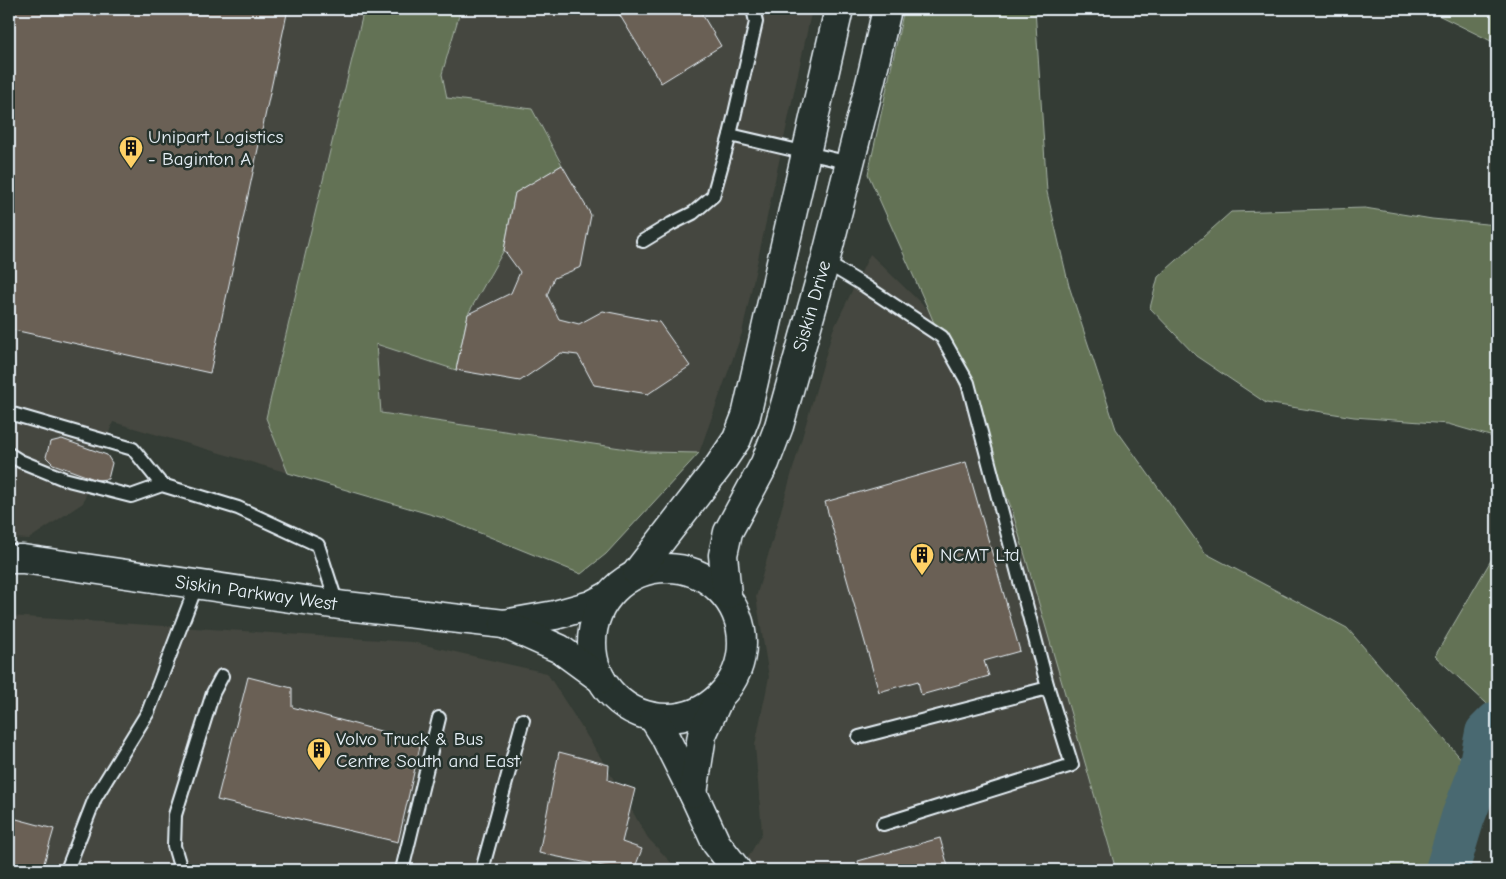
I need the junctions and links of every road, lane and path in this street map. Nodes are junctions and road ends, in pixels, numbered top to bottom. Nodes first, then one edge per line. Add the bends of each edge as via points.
1 (753, 9) edge
2 (839, 9) edge
3 (887, 9) edge
4 (730, 135) junction
5 (807, 153) junction
6 (850, 163) junction
7 (642, 242) dead end
8 (825, 262) junction
9 (9, 413) edge
10 (9, 454) edge
11 (162, 485) junction
12 (9, 559) edge
13 (637, 572) junction
14 (197, 584) junction
15 (727, 596) junction
16 (606, 597) junction
17 (337, 604) junction
18 (504, 624) junction
19 (222, 676) dead end
20 (601, 679) junction
21 (1048, 685) junction
22 (719, 698) junction
23 (439, 718) dead end
24 (654, 718) junction
25 (524, 720) dead end
26 (859, 738) dead end
27 (693, 793) junction
28 (883, 824) dead end
29 (67, 870) edge
30 (184, 870) edge
31 (402, 870) edge
32 (482, 870) edge
33 (737, 870) edge

1 - 4 lane via 756,22
2 - 5 street, Siskin Drive
3 - 6 street, Siskin Drive
4 - 5 lane
4 - 7 lane via 713,196 693,213
5 - 6 lane
5 - 13 street, Siskin Drive via 753,390 737,439
6 - 8 street, Siskin Drive
8 - 15 street, Siskin Drive via 779,426 765,464 728,532 723,555
8 - 21 lane via 942,337 968,383
9 - 11 lane via 133,449
10 - 11 lane via 64,479 131,496
11 - 17 lane via 238,508 318,545
12 - 14 street, Siskin Parkway West
13 - 15 street via 663,567 690,570
13 - 16 street
14 - 17 street, Siskin Parkway West
14 - 29 lane via 148,712 95,798
15 - 22 street via 737,615 742,649 732,678
16 - 18 street, Siskin Parkway West via 591,605 555,615
16 - 20 street via 596,616 592,635 593,658
17 - 18 street, Siskin Parkway West
18 - 20 street, Siskin Parkway West via 560,649
19 - 30 lane via 213,693 175,815 174,846
20 - 24 street via 614,696 633,710
21 - 26 lane via 1048,688
21 - 28 lane via 1072,764
22 - 24 street via 690,714
22 - 27 street via 702,735
23 - 31 lane
24 - 27 street
25 - 32 lane
27 - 33 street via 716,844

